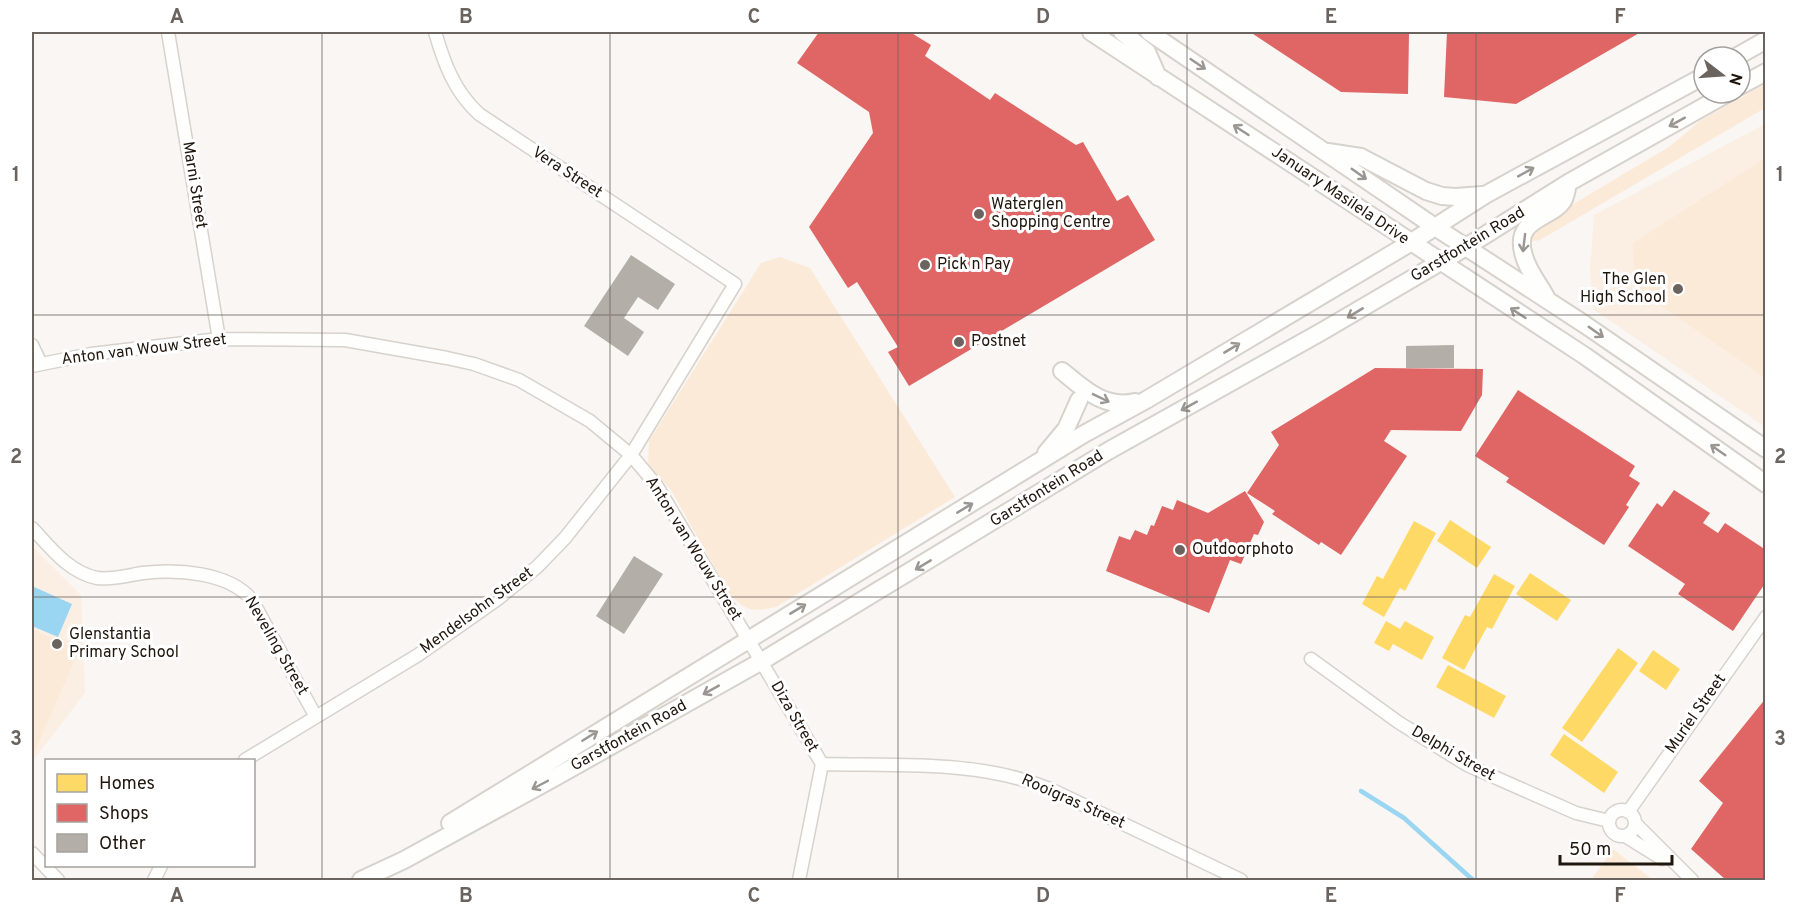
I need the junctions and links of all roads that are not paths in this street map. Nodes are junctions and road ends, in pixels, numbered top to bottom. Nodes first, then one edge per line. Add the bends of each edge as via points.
1 (168, 32) edge
2 (435, 32) edge
3 (1091, 32) edge
4 (1122, 32) edge
5 (1149, 32) edge
6 (1766, 40) edge
7 (1752, 48) edge
8 (1766, 72) edge
9 (1159, 78) junction
10 (1752, 80) edge
11 (1692, 82) edge
12 (1707, 105) edge
13 (1328, 152) junction
14 (1568, 183) junction
15 (1485, 195) junction
16 (1435, 226) junction
17 (1410, 243) junction
18 (1466, 247) junction
19 (1440, 262) junction
20 (735, 284) joint
21 (1547, 300) junction
22 (219, 339) junction
23 (32, 345) edge
24 (36, 365) edge
25 (1062, 371) dead end
26 (1079, 400) dead end
27 (1146, 400) junction
28 (1763, 448) edge
29 (632, 455) junction
30 (1036, 465) junction
31 (1766, 484) edge
32 (32, 528) edge
33 (1766, 617) edge
34 (748, 639) junction
35 (1311, 659) dead end
36 (762, 661) junction
37 (316, 717) junction
38 (246, 759) edge
39 (822, 764) junction
40 (1628, 812) junction
41 (1609, 821) junction
42 (1635, 823) junction
43 (1625, 836) junction
44 (32, 854) edge
45 (1679, 869) junction
46 (58, 880) edge
47 (362, 880) edge
48 (799, 880) edge
49 (1241, 880) edge
50 (1692, 880) edge

1 - 22 street, Marni Street
2 - 20 street, Vera Street via 459,93 479,114
3 - 9 main road, January Masilela Drive
4 - 9 main road via 1147,52
5 -> 13 main road, January Masilela Drive
6 - 7 main road
8 - 10 main road
17 -> 9 main road, January Masilela Drive
15 -> 11 main road, Garstfontein Road
12 -> 14 main road, Garstfontein Road
13 - 15 main road via 1361,157 1442,196
13 -> 16 main road, January Masilela Drive
14 - 18 main road, Garstfontein Road
14 -> 21 main road via 1562,203 1533,221 1523,240 1525,260
15 - 16 main road, Garstfontein Road
16 - 17 main road, Garstfontein Road
16 - 18 main road, January Masilela Drive
17 - 19 main road, January Masilela Drive
27 -> 17 main road, Garstfontein Road
18 - 19 main road, Garstfontein Road
18 - 21 main road, January Masilela Drive
31 -> 19 main road, January Masilela Drive via 1585,356
19 -> 36 main road, Garstfontein Road via 1108,451
20 - 29 street, Mendelsohn Street
21 -> 28 main road, January Masilela Drive
22 - 24 street, Anton van Wouw Street via 92,354
22 - 29 street, Anton van Wouw Street via 345,340 474,364 519,380 550,397 590,421
23 - 24 street
25 -> 27 main road via 1111,403 1124,405
26 - 30 main road via 1066,429
27 - 30 main road, Garstfontein Road
29 - 34 street, Anton van Wouw Street via 674,512
29 - 37 street, Mendelsohn Street via 565,538 526,577 418,655
34 -> 30 main road, Garstfontein Road
32 - 37 street, Neveling Street via 67,564 95,577 182,572 207,576 247,593
33 - 40 street, Muriel Street
34 - 36 street, Anton van Wouw Street
47 -> 34 main road, Garstfontein Road via 393,857
35 - 41 street, Delphi Street via 1398,722 1467,765 1576,813
36 - 39 street, Diza Street
36 -> 47 main road, Garstfontein Road
37 - 38 street, Mendelsohn Street
39 - 48 street, Diza Street
39 - 49 street, Rooigras Street via 988,771 1018,777
40 - 41 street via 1617,811
40 - 42 street
41 - 43 street via 1615,834
42 - 43 street
42 - 45 street
43 - 45 street
44 - 46 street
45 - 50 street

